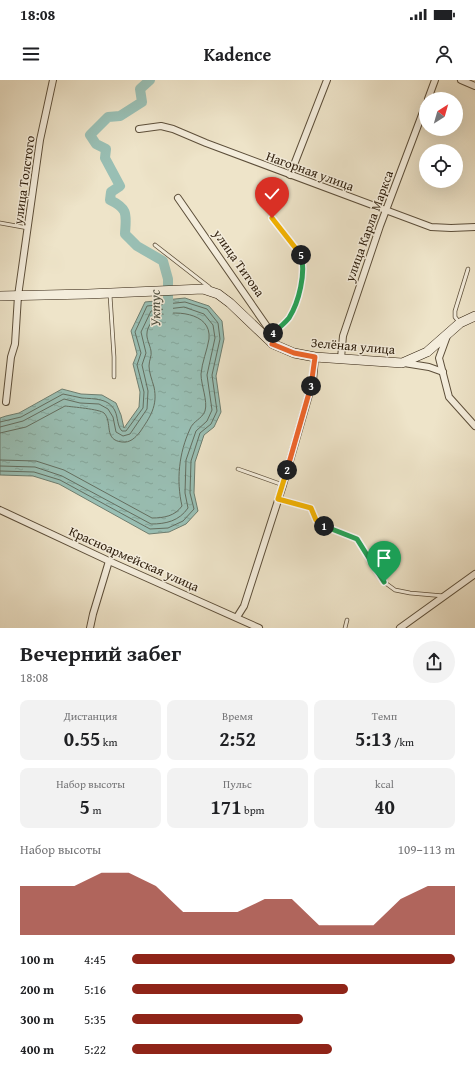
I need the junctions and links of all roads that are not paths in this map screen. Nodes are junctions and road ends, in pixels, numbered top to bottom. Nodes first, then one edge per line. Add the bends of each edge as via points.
1 (53, 80) edge
2 (327, 80) edge
3 (435, 80) edge
4 (461, 80) edge
5 (475, 86) edge
6 (431, 92) edge
7 (419, 122) edge
8 (139, 129) dead end
9 (290, 175) junction
10 (178, 198) dead end
11 (385, 210) junction
12 (272, 218) dead end
13 (0, 223) edge
14 (475, 227) edge
15 (28, 228) junction
16 (155, 245) dead end
17 (468, 268) dead end
18 (110, 293) junction
19 (218, 294) junction
20 (0, 296) edge
21 (18, 296) junction
22 (475, 316) edge
23 (460, 323) junction
24 (272, 334) junction
25 (447, 335) junction
26 (272, 344) junction
27 (315, 357) junction
28 (341, 358) junction
29 (402, 363) junction
30 (443, 372) junction
31 (114, 377) dead end
32 (6, 402) dead end
33 (475, 426) edge
34 (238, 469) dead end
35 (283, 485) junction
36 (278, 499) junction
37 (0, 510) edge
38 (110, 561) junction
39 (475, 574) edge
40 (444, 596) junction
41 (236, 617) junction
42 (347, 620) dead end
43 (90, 628) edge
44 (259, 628) edge
45 (345, 628) edge
46 (400, 628) edge

1 - 15 street, улица Толстого via 40,140
2 - 9 street
3 - 6 street
4 - 5 street
7 - 11 street, улица Карла Маркса
8 - 9 street, Нагорная улица via 160,126 173,129
9 - 11 street, Нагорная улица
10 - 24 street, улица Титова
11 - 14 street, Нагорная улица via 431,227
11 - 28 street, улица Карла Маркса via 343,336
12 - 24 lane via 302,256 303,273 300,293 290,316
13 - 15 lane
15 - 21 street, улица Толстого
16 - 19 lane
17 - 23 lane via 455,311 455,317
18 - 19 street, Зелёная улица via 203,289
18 - 21 street
18 - 31 lane
19 - 26 street, Зелёная улица
20 - 21 street
21 - 32 street, улица Толстого via 15,344
22 - 23 street
23 - 25 street
24 - 26 street via 275,338
25 - 29 street via 427,352
25 - 30 street via 439,358
26 - 27 street, Зелёная улица via 294,353
27 - 28 street, Зелёная улица
27 - 35 street via 313,381
28 - 29 street, Зелёная улица
29 - 30 street
30 - 33 street via 449,397
34 - 35 lane
35 - 36 street
36 - 40 lane via 311,508 316,520 322,525 357,539 384,582 395,590
36 - 41 street via 244,606
37 - 38 street, Красноармейская улица
38 - 41 street, Красноармейская улица
38 - 43 street
39 - 40 street
40 - 46 street
41 - 44 street, Красноармейская улица
42 - 45 lane

